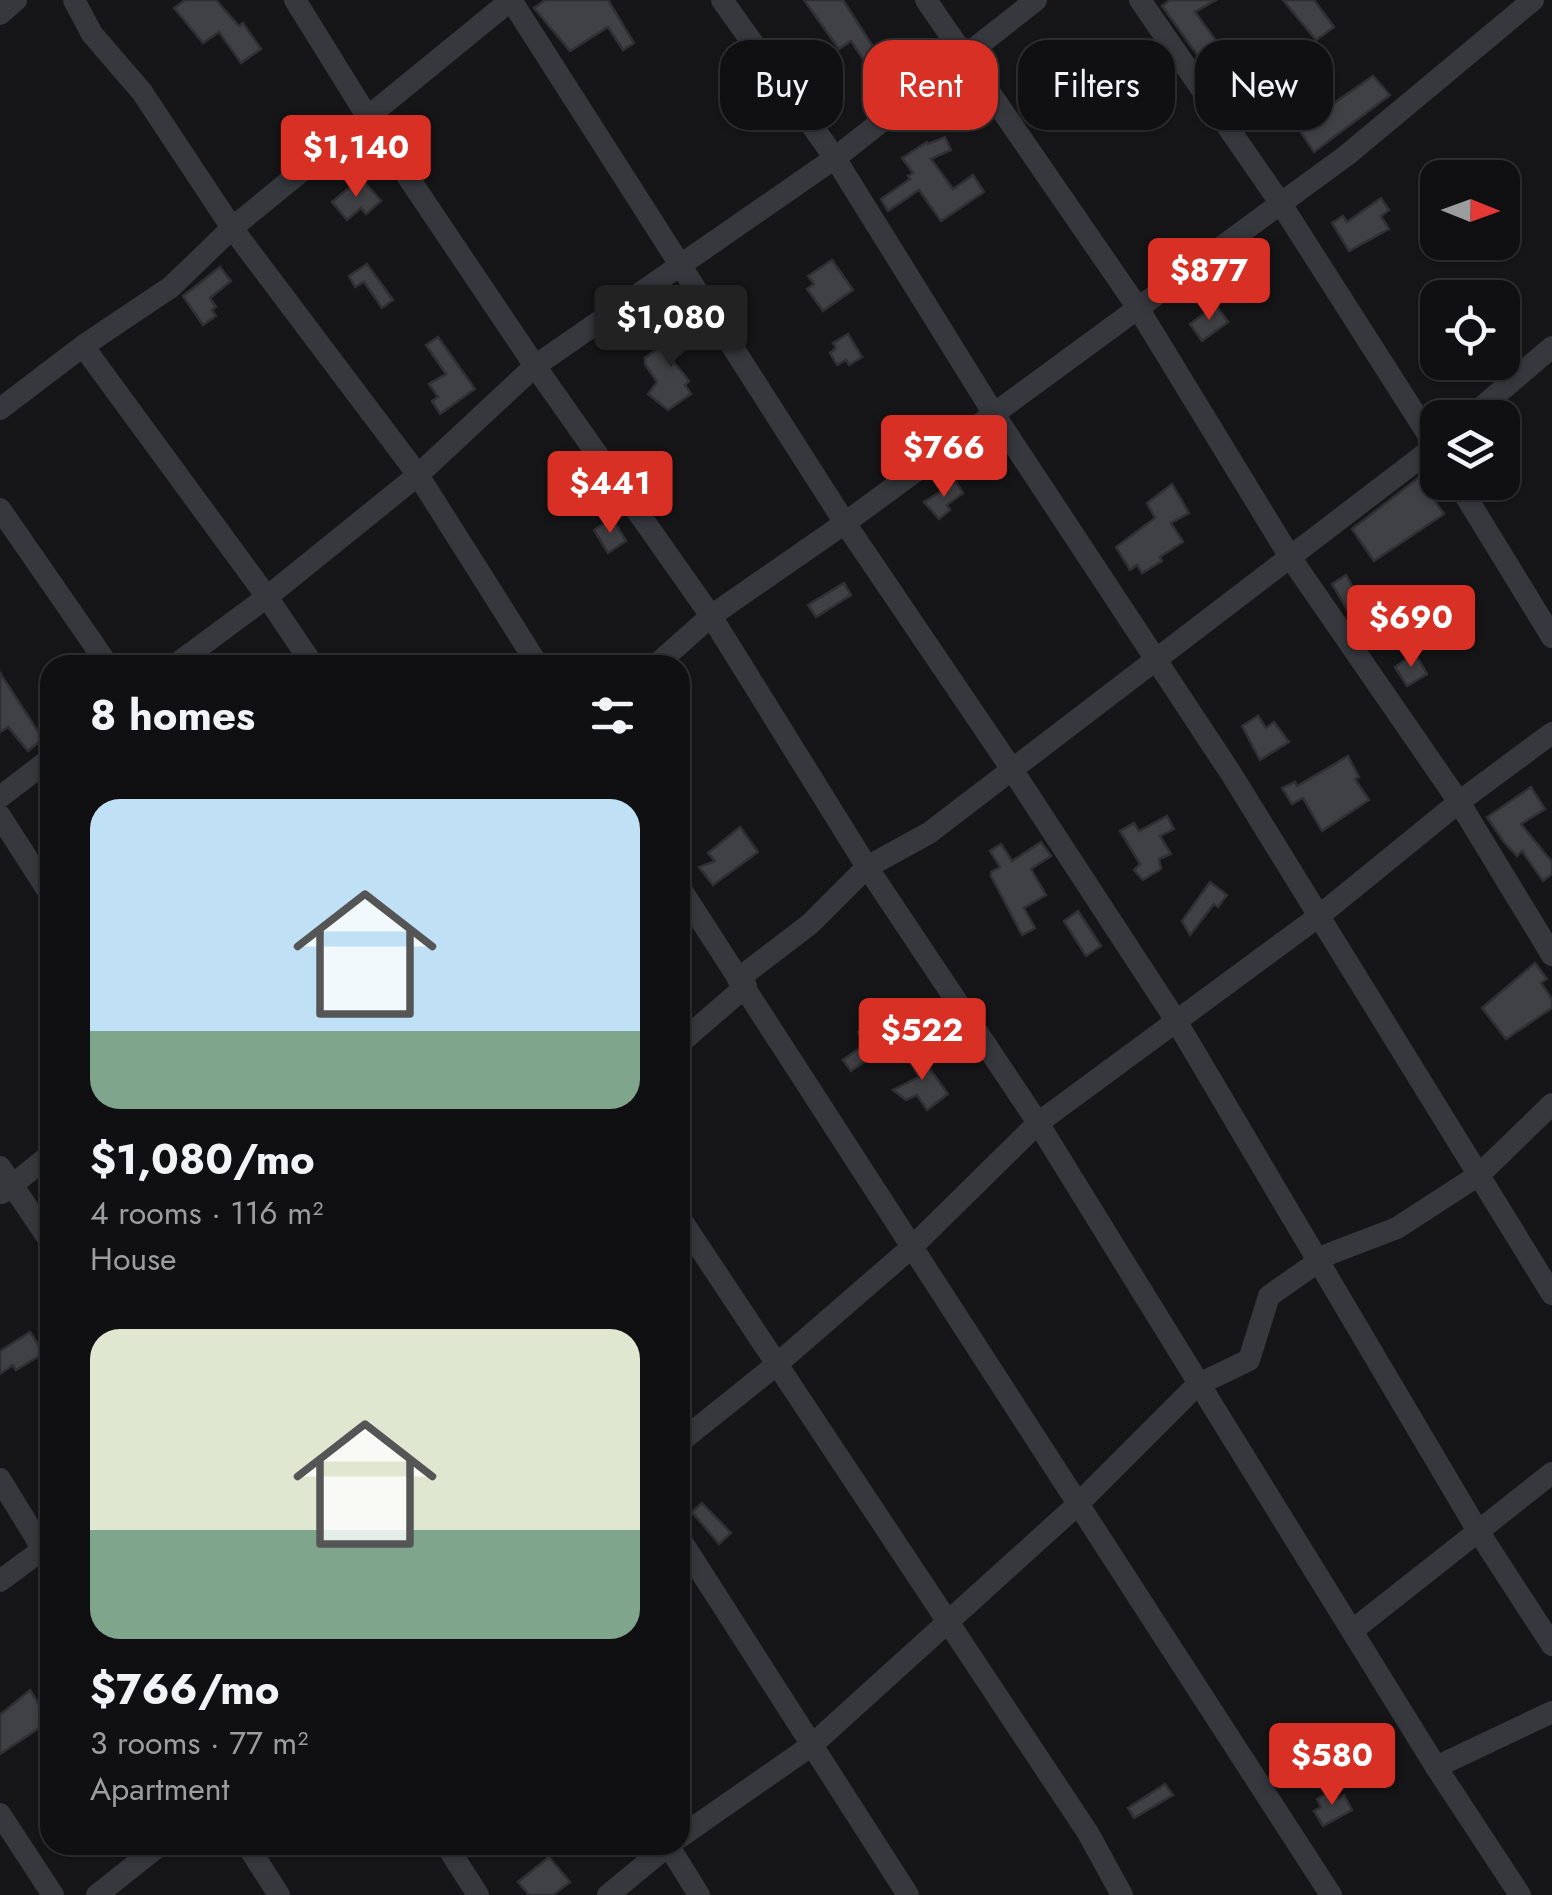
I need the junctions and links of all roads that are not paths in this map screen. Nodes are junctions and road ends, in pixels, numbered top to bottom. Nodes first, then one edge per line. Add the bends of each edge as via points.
1 (16, 0) edge
2 (74, 0) edge
3 (295, 0) edge
4 (511, 0) edge
5 (722, 0) edge
6 (926, 0) edge
7 (1036, 0) edge
8 (1140, 0) edge
9 (1533, 0) edge
10 (0, 14) edge
11 (951, 40) edge
12 (987, 40) edge
13 (998, 109) edge
14 (367, 116) junction
15 (870, 130) edge
16 (834, 158) junction
17 (1280, 204) junction
18 (232, 228) junction
19 (681, 264) junction
20 (1138, 308) junction
21 (82, 346) junction
22 (1552, 347) edge
23 (535, 366) junction
24 (1490, 400) edge
25 (0, 408) edge
26 (994, 414) junction
27 (1420, 421) edge
28 (1420, 460) edge
29 (418, 476) junction
30 (1467, 500) edge
31 (0, 509) edge
32 (845, 523) junction
33 (1290, 558) junction
34 (267, 597) junction
35 (711, 616) junction
36 (1552, 637) edge
37 (101, 655) edge
38 (189, 655) edge
39 (305, 655) edge
40 (532, 655) edge
41 (667, 655) edge
42 (1156, 660) junction
43 (1552, 733) edge
44 (40, 768) edge
45 (1013, 770) junction
46 (0, 798) edge
47 (1459, 802) junction
48 (0, 816) edge
49 (867, 867) junction
50 (40, 878) edge
51 (690, 903) edge
52 (1319, 916) junction
53 (1552, 955) edge
54 (742, 982) junction
55 (1175, 1019) junction
56 (690, 1033) edge
57 (1552, 1104) edge
58 (1038, 1123) junction
59 (40, 1161) edge
60 (1480, 1174) junction
61 (4, 1183) edge
62 (40, 1228) edge
63 (690, 1233) edge
64 (912, 1247) junction
65 (1318, 1260) junction
66 (1552, 1294) edge
67 (776, 1365) junction
68 (1198, 1384) junction
69 (690, 1434) edge
70 (1552, 1472) edge
71 (0, 1478) edge
72 (1077, 1504) junction
73 (1478, 1531) junction
74 (40, 1541) edge
75 (690, 1555) edge
76 (40, 1556) edge
77 (0, 1581) edge
78 (946, 1621) junction
79 (1353, 1630) junction
80 (1552, 1645) edge
81 (1552, 1712) edge
82 (812, 1745) junction
83 (1436, 1767) junction
84 (0, 1814) edge
85 (690, 1831) edge
86 (147, 1855) edge
87 (254, 1855) edge
88 (452, 1855) edge
89 (656, 1855) edge
90 (674, 1855) edge
91 (54, 1895) edge
92 (97, 1895) edge
93 (280, 1895) edge
94 (478, 1895) edge
95 (608, 1895) edge
96 (698, 1895) edge
97 (908, 1895) edge
98 (1122, 1895) edge
99 (1331, 1895) edge
100 (1520, 1895) edge

1 - 10 street
2 - 18 street
3 - 14 street
4 - 14 street
4 - 19 street
5 - 16 street
6 - 11 street
7 - 12 street
8 - 17 street
9 - 17 street
13 - 20 street
14 - 18 street
14 - 23 street
15 - 16 street
16 - 19 street
16 - 26 street
17 - 20 street
17 - 27 street
18 - 21 street via 170,286
18 - 29 street
19 - 23 street
19 - 32 street
20 - 26 street
20 - 33 street
21 - 25 street
21 - 34 street
22 - 24 street
23 - 29 street
23 - 35 street
26 - 32 street
26 - 42 street
28 - 33 street
29 - 34 street
29 - 40 street
30 - 36 street
31 - 37 street
32 - 35 street
32 - 45 street
33 - 42 street
33 - 47 street
34 - 38 street
34 - 39 street
35 - 41 street
35 - 49 street
42 - 45 street
42 - 52 street
43 - 47 street
44 - 46 street
45 - 49 street via 929,833
45 - 55 street
47 - 52 street
47 - 53 street
48 - 50 street
49 - 54 street
49 - 58 street
51 - 54 street
52 - 55 street
52 - 60 street
54 - 56 street
54 - 64 street
55 - 58 street
55 - 65 street
57 - 60 street
58 - 64 street
58 - 68 street
59 - 61 street
60 - 65 street via 1397,1228
60 - 66 street
61 - 62 street
63 - 67 street
64 - 67 street
64 - 72 street
65 - 68 street via 1269,1296 1249,1360
65 - 73 street
67 - 69 street
67 - 78 street
68 - 72 street
68 - 79 street
70 - 73 street
71 - 74 street
72 - 78 street
72 - 99 street
73 - 79 street
73 - 80 street
75 - 82 street
76 - 77 street
78 - 82 street
78 - 98 street via 1088,1832
79 - 83 street
81 - 83 street
82 - 85 street
82 - 97 street
83 - 100 street
84 - 91 street
86 - 92 street
87 - 93 street
88 - 94 street
89 - 95 street
90 - 96 street

